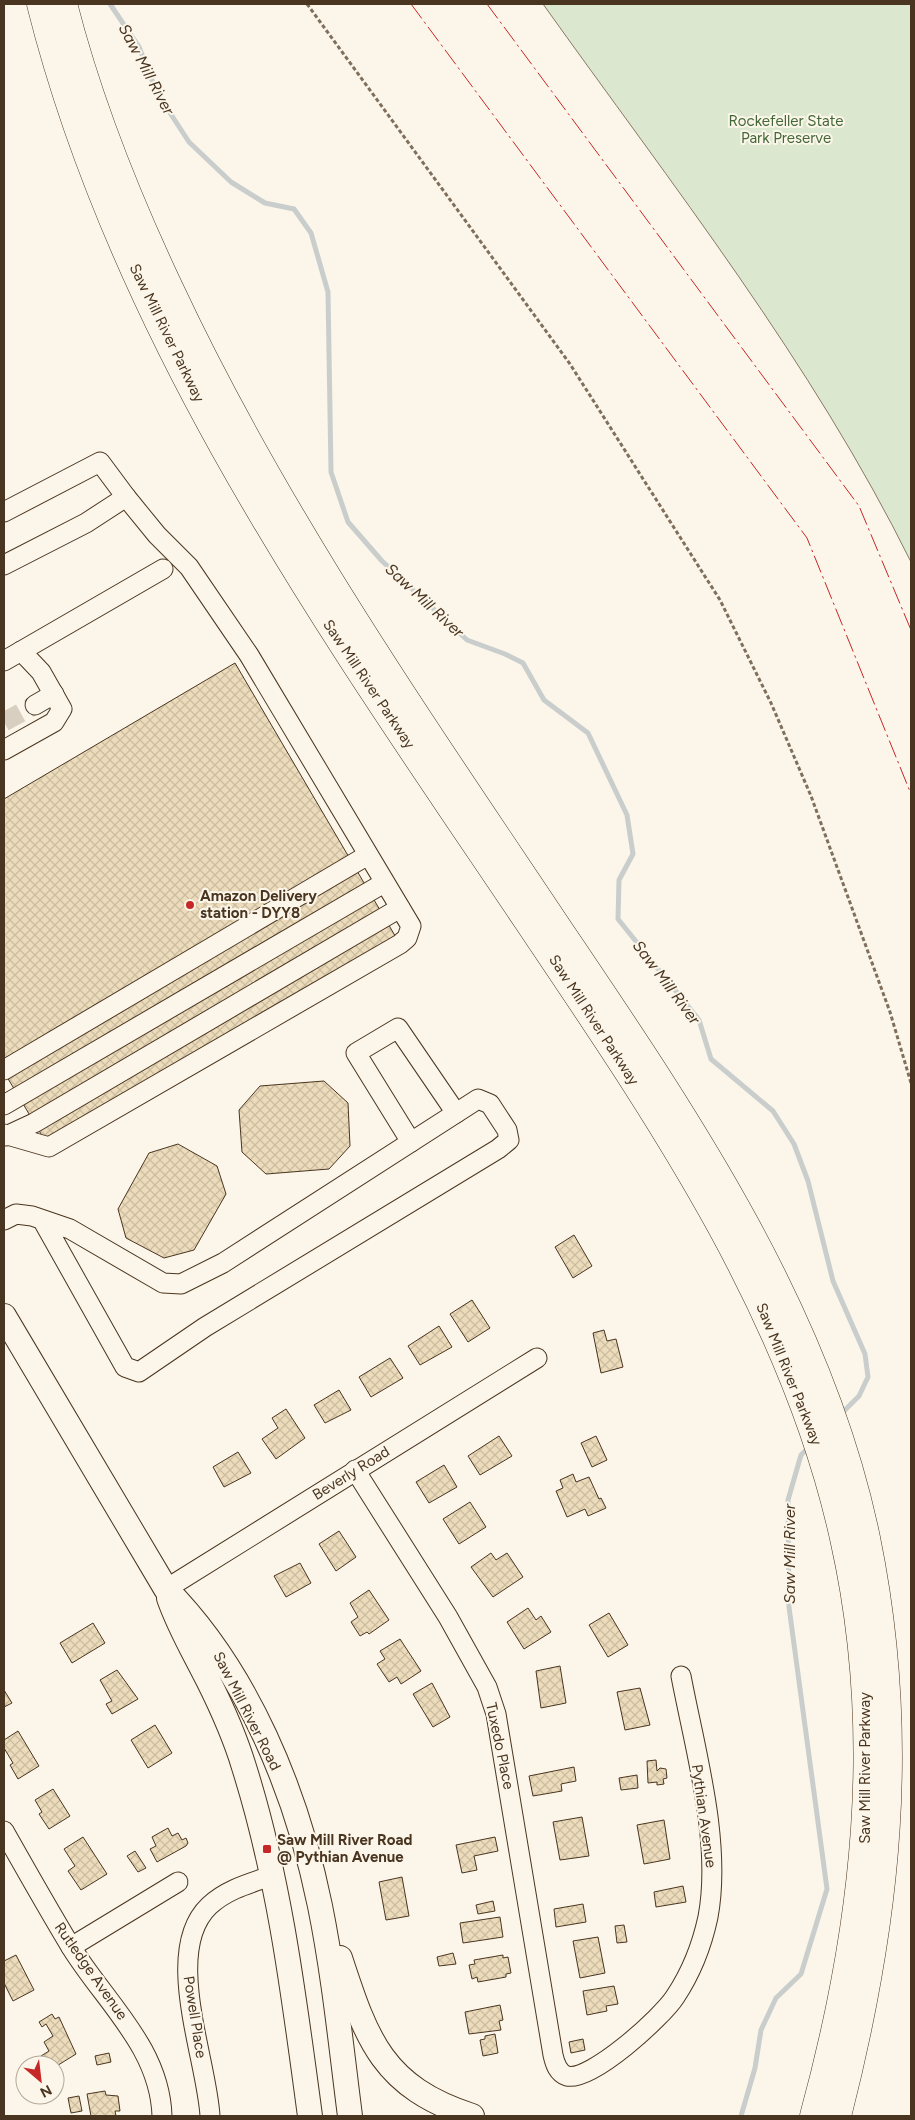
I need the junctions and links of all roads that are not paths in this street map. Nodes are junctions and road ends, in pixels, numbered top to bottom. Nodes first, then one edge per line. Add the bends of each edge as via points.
1 (41, 4) edge
2 (63, 4) edge
3 (126, 497) junction
4 (4, 512) edge
5 (4, 565) edge
6 (163, 570) dead end
7 (20, 652) junction
8 (4, 661) edge
9 (54, 694) junction
10 (35, 705) tunnel mouth
11 (4, 750) edge
12 (368, 855) junction
13 (384, 883) junction
14 (400, 908) junction
15 (4, 1070) edge
16 (4, 1105) edge
17 (456, 1113) junction
18 (5, 1135) edge
19 (411, 1142) junction
20 (4, 1220) edge
21 (43, 1221) junction
22 (4, 1316) edge
23 (537, 1358) dead end
24 (819, 1413) junction
25 (836, 1463) junction
26 (355, 1470) junction
27 (166, 1589) junction
28 (681, 1676) dead end
29 (4, 1831) edge
30 (312, 1874) junction
31 (274, 1875) junction
32 (178, 1882) dead end
33 (71, 1946) junction
34 (545, 1996) joint
35 (301, 2049) junction
36 (162, 2116) edge
37 (210, 2116) edge
38 (298, 2116) edge
39 (310, 2116) edge
40 (350, 2116) edge
41 (472, 2116) edge
42 (814, 2116) edge
43 (837, 2116) edge

1 - 24 highway, Saw Mill River Parkway via 68,98 109,207 164,329 221,441 348,653 670,1137 749,1279 788,1363
2 - 24 highway, Saw Mill River Parkway via 88,91 132,207 240,430 301,538 362,636 702,1148 770,1272 808,1355
3 - 4 street via 100,462
3 - 5 street via 86,523
3 - 12 street via 189,567 249,655
6 - 7 street
7 - 8 street
7 - 9 street via 41,672
9 - 10 street
9 - 11 street via 62,709 54,722
12 - 13 street
12 - 15 street
13 - 14 street
13 - 16 street
14 - 18 street via 34,1123
14 - 18 street via 411,926 407,938 400,944 49,1147
17 - 19 street
17 - 19 street via 398,1028 356,1053
17 - 21 street via 478,1099 490,1104 510,1140 205,1327 139,1372 125,1366
19 - 21 street via 223,1263 181,1284 163,1283 70,1230
20 - 21 street via 16,1214
22 - 27 main road, Saw Mill River Road
23 - 26 street, Beverly Road
24 - 25 highway, Saw Mill River Parkway
25 - 42 highway, Saw Mill River Parkway via 860,1630 868,1786 854,1938 838,2023
25 - 43 highway, Saw Mill River Parkway via 865,1534 881,1626 887,1689 889,1783 876,1937
26 - 27 street, Beverly Road
26 - 34 street, Tuxedo Place via 448,1617 487,1687 496,1714
27 - 30 main road, Saw Mill River Road via 204,1631 244,1697 283,1783
27 - 31 main road, Saw Mill River Road via 178,1623 233,1737 247,1775
28 - 34 street, Pythian Avenue via 712,1860 708,1918 693,1962 675,1997 649,2027 576,2077 563,2074 555,2064
29 - 33 street, Rutledge Avenue
30 - 40 main road via 325,1935
30 - 41 main road via 358,2012 380,2055 417,2091
31 - 35 main road, Saw Mill River Road
31 - 37 street, Powell Place via 231,1890 216,1900 202,1914 190,1942 188,1981
32 - 33 street
33 - 36 street, Rutledge Avenue via 144,2051 158,2086
35 - 38 main road
35 - 39 main road

